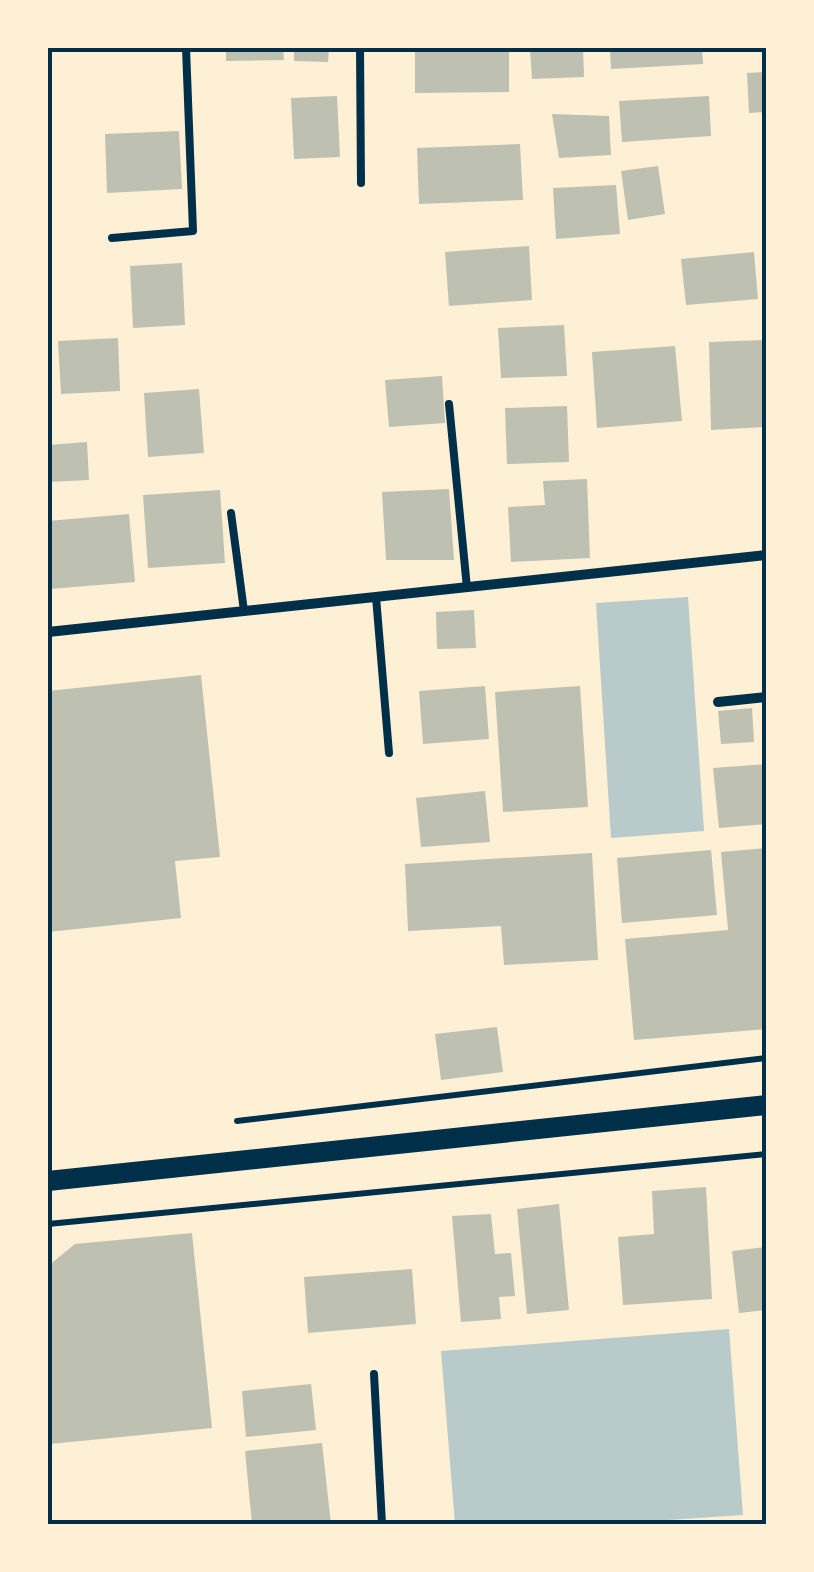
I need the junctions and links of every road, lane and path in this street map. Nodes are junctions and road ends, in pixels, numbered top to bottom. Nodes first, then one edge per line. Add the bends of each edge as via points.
1 (186, 48) edge
2 (360, 48) edge
3 (362, 183) dead end
4 (112, 238) dead end
5 (449, 404) dead end
6 (232, 513) dead end
7 (766, 555) edge
8 (467, 588) junction
9 (376, 597) junction
10 (244, 611) junction
11 (48, 632) edge
12 (766, 697) edge
13 (718, 702) dead end
14 (389, 753) dead end
15 (766, 1058) edge
16 (766, 1105) edge
17 (222, 1123) dead end
18 (766, 1154) edge
19 (48, 1181) edge
20 (48, 1224) edge
21 (374, 1374) dead end
22 (382, 1524) edge

1 - 4 lane via 193,231
2 - 3 lane
5 - 8 lane
6 - 10 lane
7 - 8 street
8 - 9 street
9 - 10 street
9 - 14 lane
10 - 11 street
12 - 13 street
15 - 17 path
16 - 19 main road
18 - 20 path
21 - 22 lane

